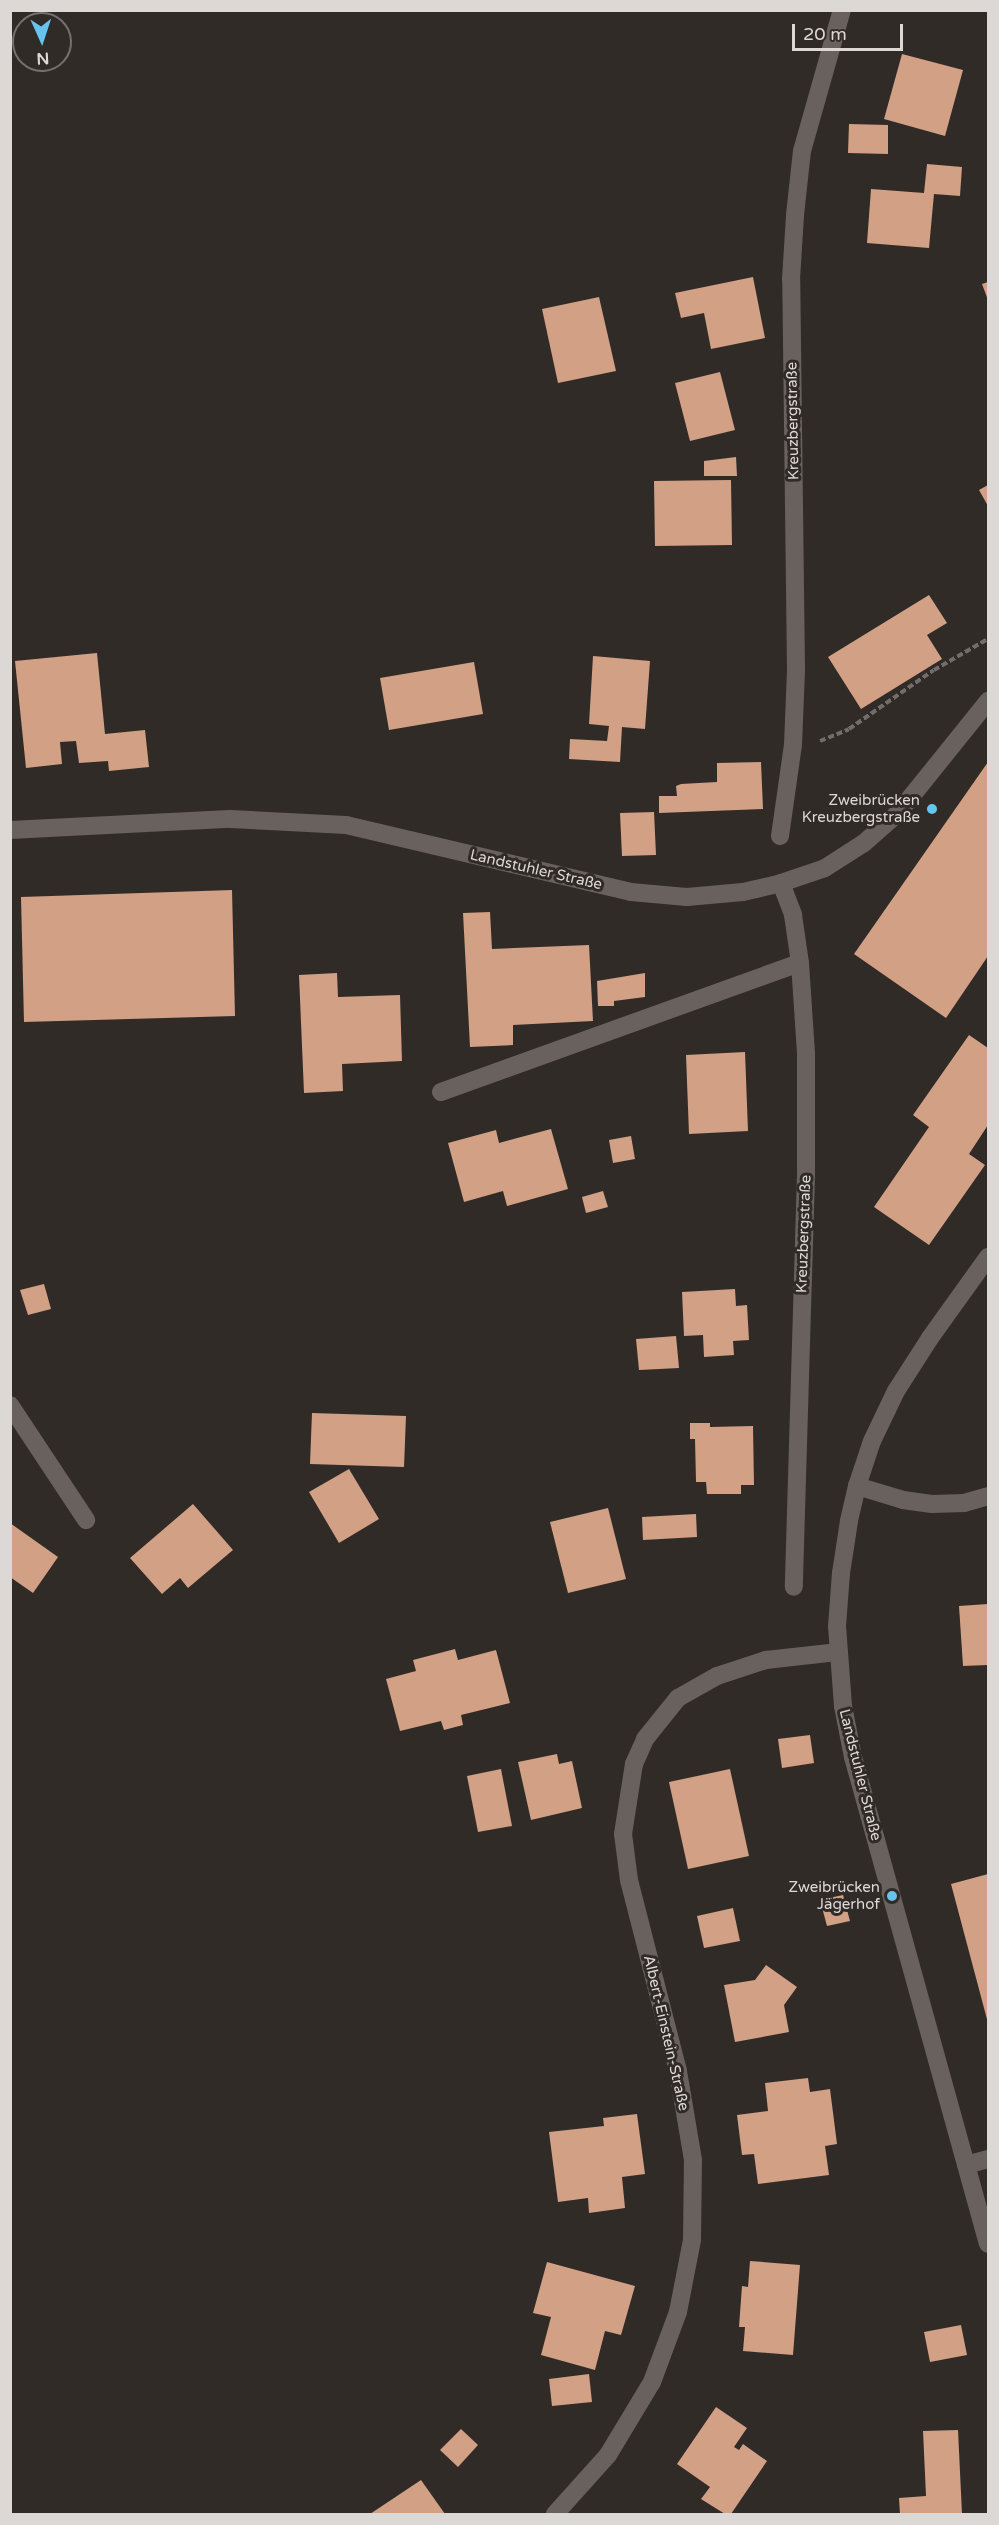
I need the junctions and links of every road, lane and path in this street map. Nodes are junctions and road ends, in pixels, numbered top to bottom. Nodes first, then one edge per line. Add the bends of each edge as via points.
1 (842, 10) edge
2 (988, 639) edge
3 (988, 701) edge
4 (794, 745) junction
5 (10, 830) edge
6 (780, 836) dead end
7 (781, 883) junction
8 (800, 963) junction
9 (441, 1092) dead end
10 (988, 1257) edge
11 (10, 1405) edge
12 (857, 1486) junction
13 (988, 1496) edge
14 (86, 1520) dead end
15 (794, 1587) dead end
16 (837, 1652) junction
17 (988, 2159) edge
18 (966, 2165) junction
19 (988, 2244) edge
20 (555, 2514) edge

1 - 4 street, Kreuzbergstraße via 802,152 795,215 791,279
2 - 4 path via 934,670 849,729 821,741
3 - 7 street, Landstuhler Straße via 898,813 864,843 825,868
4 - 6 street, Kreuzbergstraße
5 - 7 street, Landstuhler Straße via 230,819 290,820 346,825 631,892 687,897 743,892
7 - 8 street, Kreuzbergstraße via 793,915
8 - 9 street
8 - 15 street, Kreuzbergstraße via 806,1054 806,1175
10 - 12 street, Landstuhler Straße via 896,1391 872,1441
11 - 14 street
12 - 13 street via 932,1504 964,1503
12 - 16 street, Landstuhler Straße via 841,1573
16 - 18 street, Landstuhler Straße via 853,1756
16 - 20 street, Albert-Einstein-Straße via 766,1660 717,1676 678,1698 645,1739 634,1764 623,1834 629,1880 678,2071 693,2160 692,2240 678,2312 652,2382 608,2455
17 - 18 street
18 - 19 street, Landstuhler Straße

